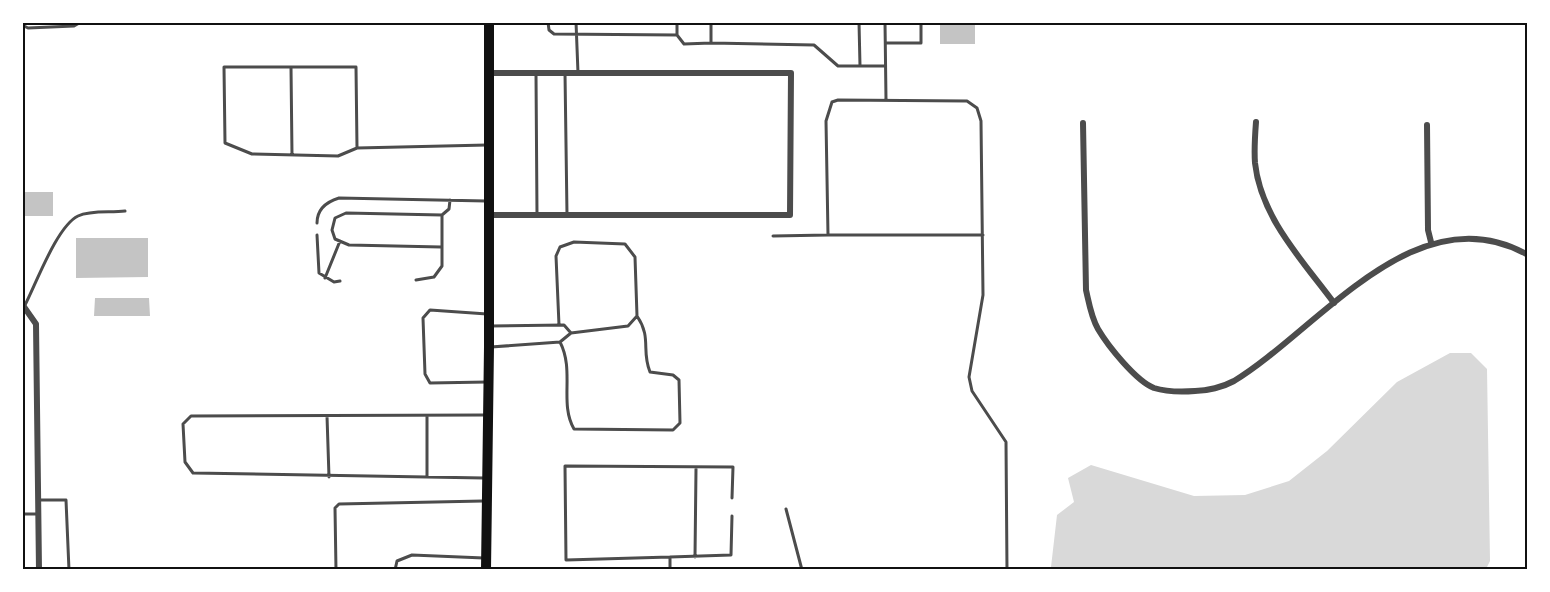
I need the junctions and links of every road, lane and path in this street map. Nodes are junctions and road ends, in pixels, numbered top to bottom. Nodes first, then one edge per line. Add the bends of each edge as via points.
1 (81, 22) edge
2 (489, 22) edge
3 (548, 22) edge
4 (576, 22) edge
5 (677, 22) edge
6 (711, 22) edge
7 (859, 22) edge
8 (885, 22) edge
9 (921, 22) edge
10 (22, 25) edge
11 (577, 35) junction
12 (677, 35) junction
13 (711, 43) junction
14 (885, 43) junction
15 (860, 66) junction
16 (885, 66) junction
17 (291, 67) junction
18 (487, 73) junction
19 (536, 73) junction
20 (565, 73) junction
21 (578, 73) junction
22 (886, 100) junction
23 (1256, 122) dead end
24 (1083, 123) dead end
25 (1427, 125) dead end
26 (488, 145) junction
27 (357, 148) junction
28 (292, 155) junction
29 (450, 200) junction
30 (488, 201) junction
31 (125, 212) dead end
32 (442, 214) junction
33 (488, 215) junction
34 (537, 215) junction
35 (567, 215) junction
36 (317, 224) dead end
37 (317, 235) dead end
38 (828, 235) junction
39 (983, 235) junction
40 (773, 236) dead end
41 (340, 241) junction
42 (1431, 242) junction
43 (441, 247) junction
44 (1527, 255) edge
45 (325, 278) junction
46 (416, 280) dead end
47 (340, 281) dead end
48 (1334, 303) junction
49 (24, 305) edge
50 (489, 314) junction
51 (636, 316) junction
52 (559, 325) junction
53 (489, 326) junction
54 (571, 333) junction
55 (560, 342) junction
56 (489, 347) junction
57 (489, 382) junction
58 (489, 414) junction
59 (327, 416) junction
60 (427, 416) junction
61 (696, 468) junction
62 (329, 477) junction
63 (427, 478) junction
64 (486, 478) junction
65 (732, 498) dead end
66 (36, 500) junction
67 (486, 501) junction
68 (786, 509) dead end
69 (22, 514) edge
70 (39, 514) junction
71 (732, 516) dead end
72 (670, 557) junction
73 (695, 557) junction
74 (486, 558) junction
75 (39, 570) edge
76 (69, 570) edge
77 (336, 570) edge
78 (395, 570) edge
79 (486, 570) edge
80 (670, 570) edge
81 (802, 570) edge
82 (1007, 570) edge

1 - 10 lane via 58,27
2 - 18 main road
3 - 11 lane via 554,34
4 - 11 lane
5 - 12 lane
6 - 13 lane
7 - 15 lane
8 - 14 lane
9 - 14 lane via 921,43
11 - 12 lane
11 - 21 lane
12 - 13 lane via 684,44
13 - 15 lane via 814,45 838,66
14 - 16 lane
15 - 16 lane
16 - 22 lane
17 - 27 lane via 356,68
17 - 28 lane
17 - 28 lane via 224,67 224,78 225,143 252,154
18 - 19 street
18 - 26 main road
19 - 20 street
19 - 34 lane
20 - 21 street
20 - 35 lane
21 - 35 street via 790,73 790,215
22 - 38 lane via 832,102 826,121
22 - 39 lane via 967,101 976,108 981,121
23 - 48 street via 1255,164 1274,220
24 - 48 street via 1086,290 1098,329 1137,377 1154,387 1177,392 1206,391 1233,382
25 - 42 street
26 - 27 lane
26 - 30 main road
27 - 28 lane via 338,156
29 - 30 lane
29 - 32 lane via 449,208
29 - 36 lane via 339,198 326,203
30 - 33 main road
31 - 49 lane via 72,219
32 - 41 lane via 346,213 335,218 332,230
32 - 43 lane
33 - 34 street
33 - 50 main road
34 - 35 street
37 - 45 lane via 317,268
38 - 39 lane
38 - 40 lane
39 - 82 lane via 983,295 969,377 981,408 1006,442
41 - 43 lane via 349,245
41 - 45 lane
42 - 44 street via 1479,240 1502,244
42 - 48 street via 1407,251
43 - 46 lane via 439,273
45 - 47 lane
49 - 66 street via 36,324
50 - 53 main road
50 - 57 lane via 430,310 423,318 425,374 430,383
51 - 52 lane via 635,257 625,244 574,242 560,247 556,256
51 - 54 lane via 628,326
51 - 55 lane via 645,328 650,372 673,375 679,380 680,423 673,430 574,429 568,419 568,357
52 - 53 lane
52 - 54 lane
53 - 56 main road
54 - 55 lane
55 - 56 lane
56 - 57 main road
57 - 58 main road
58 - 60 lane
58 - 64 main road
59 - 60 lane
59 - 62 lane
59 - 62 lane via 191,416 183,424 185,462 193,473
60 - 63 lane
61 - 65 lane via 733,467
61 - 72 lane via 566,466 566,560
61 - 73 lane
62 - 63 lane
63 - 64 lane
64 - 67 main road
66 - 70 street
66 - 76 lane via 66,500
67 - 74 main road
67 - 77 lane via 339,504 335,508
68 - 81 lane
69 - 70 lane
70 - 75 street
71 - 73 lane via 731,555
72 - 73 lane
72 - 80 lane
74 - 78 lane via 412,555 397,561
74 - 79 main road

